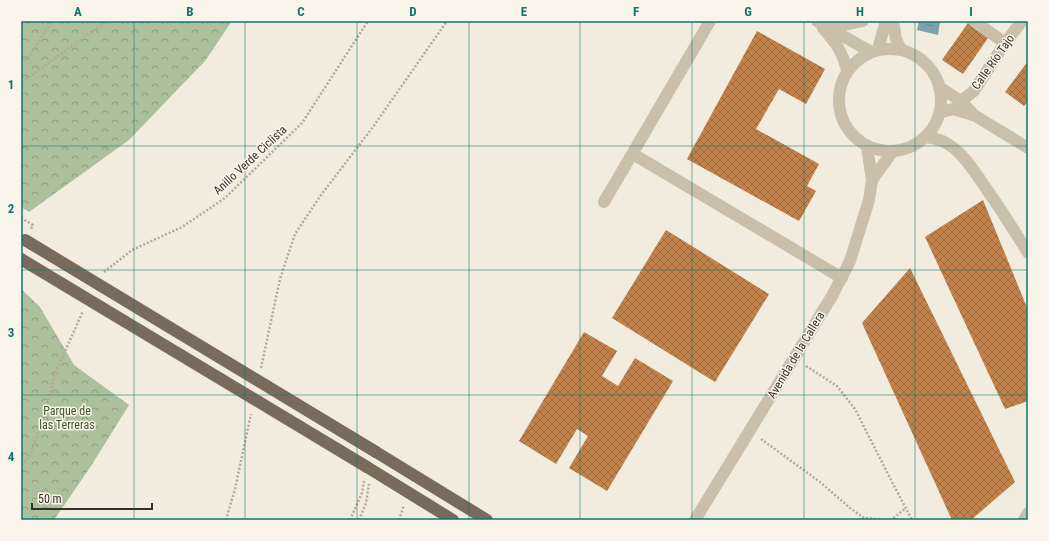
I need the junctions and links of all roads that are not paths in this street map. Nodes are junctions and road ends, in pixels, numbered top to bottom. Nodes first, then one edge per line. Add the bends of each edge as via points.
1 (710, 21) edge
2 (818, 21) edge
3 (863, 21) edge
4 (886, 21) edge
5 (893, 21) edge
6 (974, 21) edge
7 (1022, 21) edge
8 (830, 28) junction
9 (1005, 43) junction
10 (874, 50) junction
11 (901, 50) junction
12 (847, 70) junction
13 (939, 88) junction
14 (961, 101) junction
15 (942, 112) junction
16 (974, 115) junction
17 (926, 137) junction
18 (867, 147) junction
19 (1028, 148) edge
20 (893, 152) junction
21 (633, 154) junction
22 (872, 180) junction
23 (604, 202) dead end
24 (23, 239) edge
25 (1028, 253) edge
26 (21, 259) edge
27 (842, 278) junction
28 (1028, 513) edge
29 (453, 520) edge
30 (487, 520) edge
31 (695, 520) edge
32 (1024, 520) edge

1 - 21 street
2 - 8 street
2 - 12 street via 838,46
3 - 8 street
4 - 10 street
5 - 11 street
6 - 9 street
7 - 9 street, Calle Río Tajo
8 - 10 street
9 - 14 street, Calle Río Tajo via 974,91
10 - 11 street
10 - 12 street
11 - 13 street via 926,64 936,76
12 - 18 street via 838,95 839,110 846,126 858,141
13 - 14 street
13 - 15 street
14 - 16 street
15 - 16 street via 953,109
15 - 17 street
16 - 19 street
17 - 20 street via 910,147
17 - 25 street via 947,143 957,151 1008,220
18 - 20 street via 880,152
18 - 22 street, Avenida de la Callera
20 - 22 street, Avenida de la Callera
21 - 23 street
21 - 27 street
22 - 27 street, Avenida de la Callera via 864,220
24 - 30 main road, bridge
26 - 29 main road, bridge via 369,473
27 - 31 street, Avenida de la Callera
28 - 32 street

